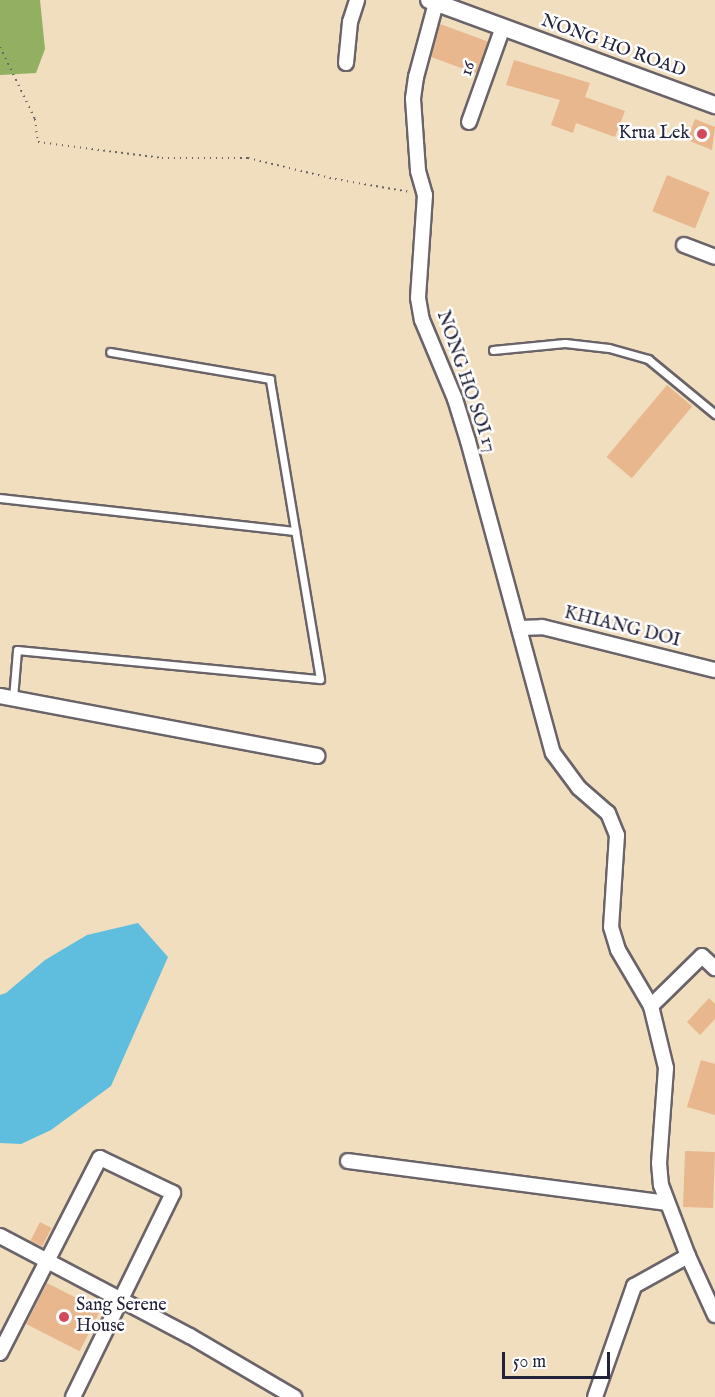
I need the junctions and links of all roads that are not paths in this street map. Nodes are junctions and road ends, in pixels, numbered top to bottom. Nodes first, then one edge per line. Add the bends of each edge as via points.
1 (357, 0) edge
2 (433, 1) edge
3 (503, 27) junction
4 (346, 63) dead end
5 (715, 105) edge
6 (469, 122) dead end
7 (684, 245) dead end
8 (715, 257) edge
9 (493, 350) dead end
10 (110, 352) dead end
11 (715, 414) edge
12 (0, 498) edge
13 (295, 531) junction
14 (519, 628) junction
15 (715, 670) edge
16 (6, 697) edge
17 (317, 756) dead end
18 (715, 968) edge
19 (651, 1006) junction
20 (348, 1161) dead end
21 (666, 1203) junction
22 (0, 1236) edge
23 (688, 1256) junction
24 (46, 1260) junction
25 (121, 1299) junction
26 (715, 1315) edge
27 (0, 1353) edge
28 (73, 1397) edge
29 (294, 1397) edge
30 (595, 1397) edge

1 - 4 street via 350,22
2 - 3 street, NONG HO ROAD
2 - 14 street, NONG HO SOI 17 via 413,99 418,171 425,195 418,298 422,320 455,399
3 - 5 street, NONG HO ROAD
3 - 6 street, 16
7 - 8 street
9 - 11 lane via 565,343 609,348 648,359
10 - 13 lane via 270,379
12 - 13 lane
13 - 16 lane via 320,679 17,650
14 - 15 street, KHIANG DOI via 542,627
14 - 19 street, NONG HO SOI 17 via 553,753 579,788 608,813 617,835 611,927 618,950
16 - 17 street
18 - 19 street via 702,956
19 - 21 street, NONG HO SOI 17 via 666,1068 659,1163
20 - 21 street
21 - 23 street, NONG HO SOI 17
22 - 24 street
23 - 26 street, NONG HO SOI 17
23 - 30 street via 634,1286
24 - 25 street
24 - 25 street via 100,1158 172,1193
24 - 27 street
25 - 28 street
25 - 29 street

